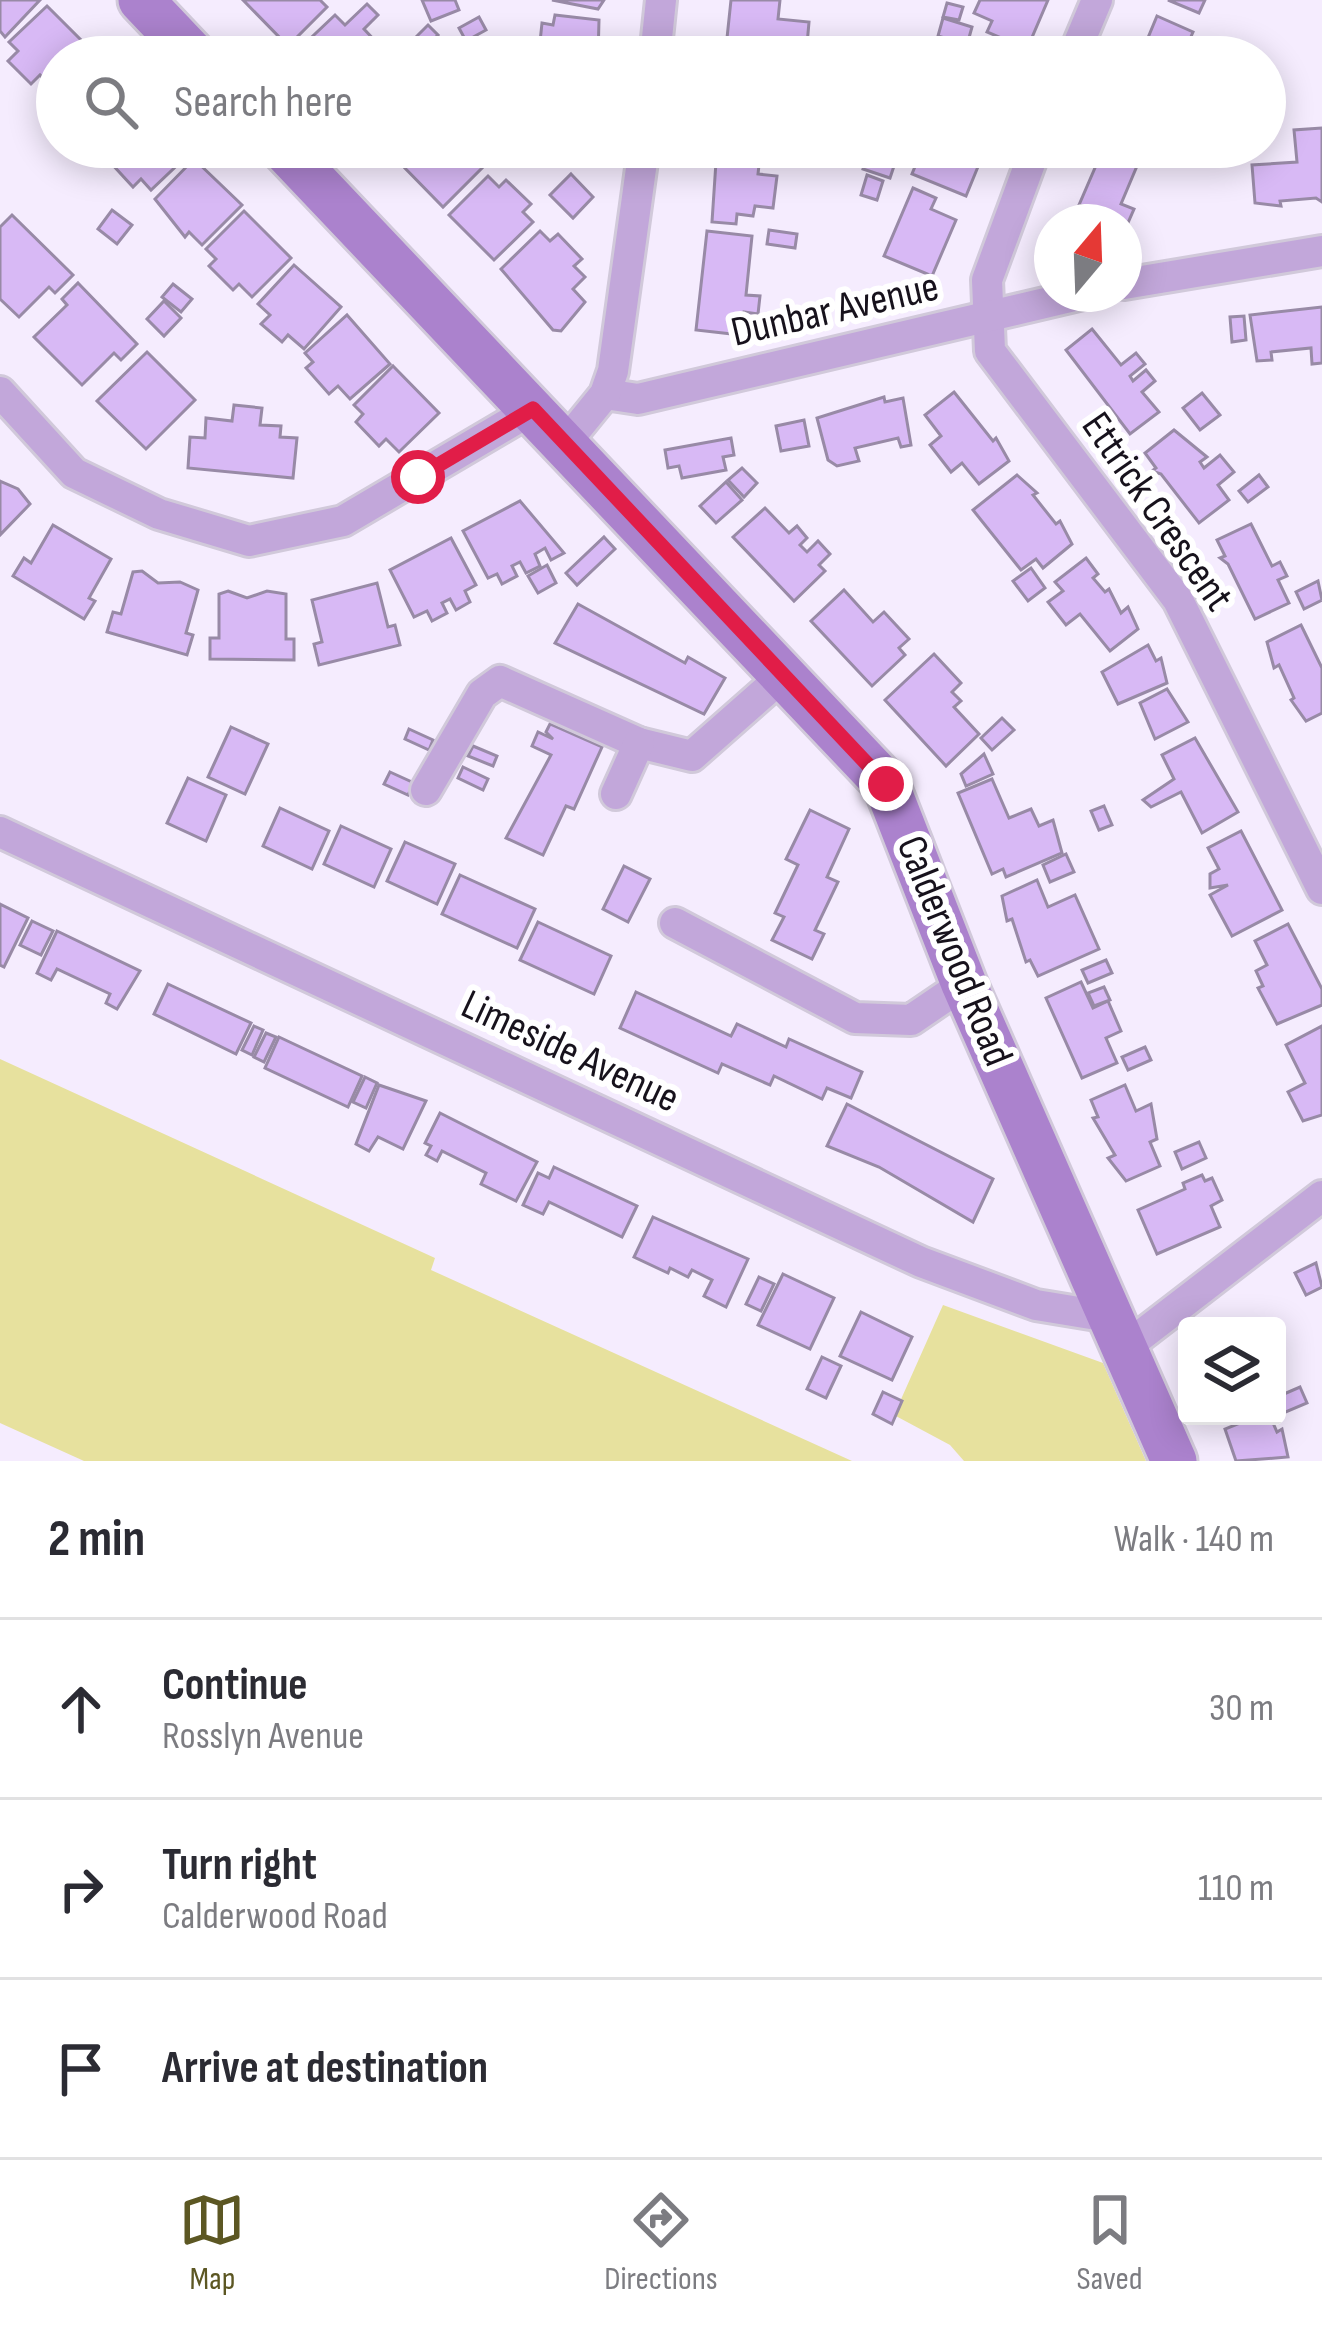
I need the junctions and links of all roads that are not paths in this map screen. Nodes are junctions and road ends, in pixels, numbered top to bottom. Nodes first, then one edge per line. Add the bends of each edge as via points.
1 (141, 0) edge
2 (661, 0) edge
3 (1097, 0) edge
4 (175, 36) edge
5 (657, 36) edge
6 (1082, 36) edge
7 (302, 168) edge
8 (641, 168) edge
9 (1027, 168) edge
10 (1322, 251) edge
11 (1142, 281) edge
12 (1034, 306) edge
13 (986, 318) junction
14 (0, 392) edge
15 (604, 394) junction
16 (533, 409) junction
17 (566, 442) junction
18 (785, 674) junction
19 (639, 743) junction
20 (426, 790) dead end
21 (616, 794) dead end
22 (0, 832) edge
23 (1322, 889) edge
24 (675, 923) dead end
25 (964, 984) junction
26 (1322, 1196) edge
27 (1120, 1332) junction
28 (1174, 1461) edge

1 - 4 street
2 - 5 street
3 - 6 street
7 - 16 street, Calderwood Road
8 - 15 street
9 - 13 street via 996,245
10 - 11 street
12 - 13 street, Dunbar Avenue
13 - 15 street, Dunbar Avenue via 638,398
13 - 23 street, Ettrick Crescent via 990,351 1178,600
14 - 16 street via 74,473 159,514 249,541 343,521
15 - 17 street
16 - 17 street, Calderwood Road
17 - 18 street, Calderwood Road
18 - 19 street via 692,756
18 - 25 street, Calderwood Road via 886,784
19 - 20 street via 500,681 482,694
19 - 21 street
22 - 27 street, Limeside Avenue via 921,1262
24 - 25 street via 855,1018 910,1020
25 - 27 street, Calderwood Road
26 - 27 street
27 - 28 street, Calderwood Road

